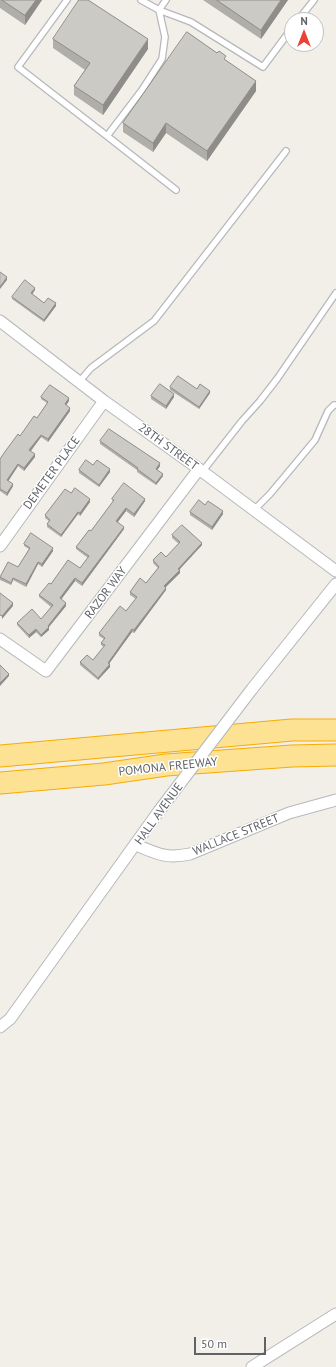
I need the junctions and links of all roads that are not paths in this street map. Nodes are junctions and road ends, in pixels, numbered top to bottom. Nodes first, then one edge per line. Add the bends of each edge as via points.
1 (67, 0) edge
2 (141, 0) edge
3 (166, 0) edge
4 (314, 0) edge
5 (159, 10) junction
6 (304, 12) edge
7 (284, 39) edge
8 (107, 136) junction
9 (286, 151) dead end
10 (176, 190) dead end
11 (336, 293) edge
12 (0, 321) edge
13 (79, 382) junction
14 (104, 401) junction
15 (336, 405) edge
16 (201, 471) junction
17 (254, 510) junction
18 (0, 546) edge
19 (336, 571) edge
20 (336, 584) edge
21 (0, 639) edge
22 (336, 730) edge
23 (336, 755) edge
24 (0, 756) edge
25 (104, 774) junction
26 (0, 783) edge
27 (0, 791) edge
28 (336, 800) edge
29 (136, 845) junction
30 (0, 1027) edge
31 (336, 1314) edge
32 (252, 1367) edge

1 - 8 lane via 18,68
2 - 5 lane
3 - 5 lane
4 - 6 lane
5 - 7 lane via 191,22 263,67
5 - 8 lane via 165,37 162,58 142,90
8 - 10 lane
9 - 13 lane via 154,321 90,368
11 - 16 lane via 278,379
12 - 13 street, 28TH STREET
13 - 14 street, 28TH STREET
14 - 16 street, 28TH STREET
14 - 18 street, DEMETER PLACE
15 - 17 lane via 328,411 315,440
16 - 17 street, 28TH STREET
16 - 21 street, RAZOR WAY via 46,671
17 - 19 street, 28TH STREET
20 - 29 street, HALL AVENUE, bridge via 159,811
22 - 24 highway, POMONA FREEWAY via 292,730
23 - 25 highway, POMONA FREEWAY via 166,765
25 - 26 highway, POMONA FREEWAY
25 - 27 highway
28 - 29 street, WALLACE STREET via 288,813 190,854 175,857 158,854
29 - 30 street, HALL AVENUE via 10,1019
31 - 32 street

